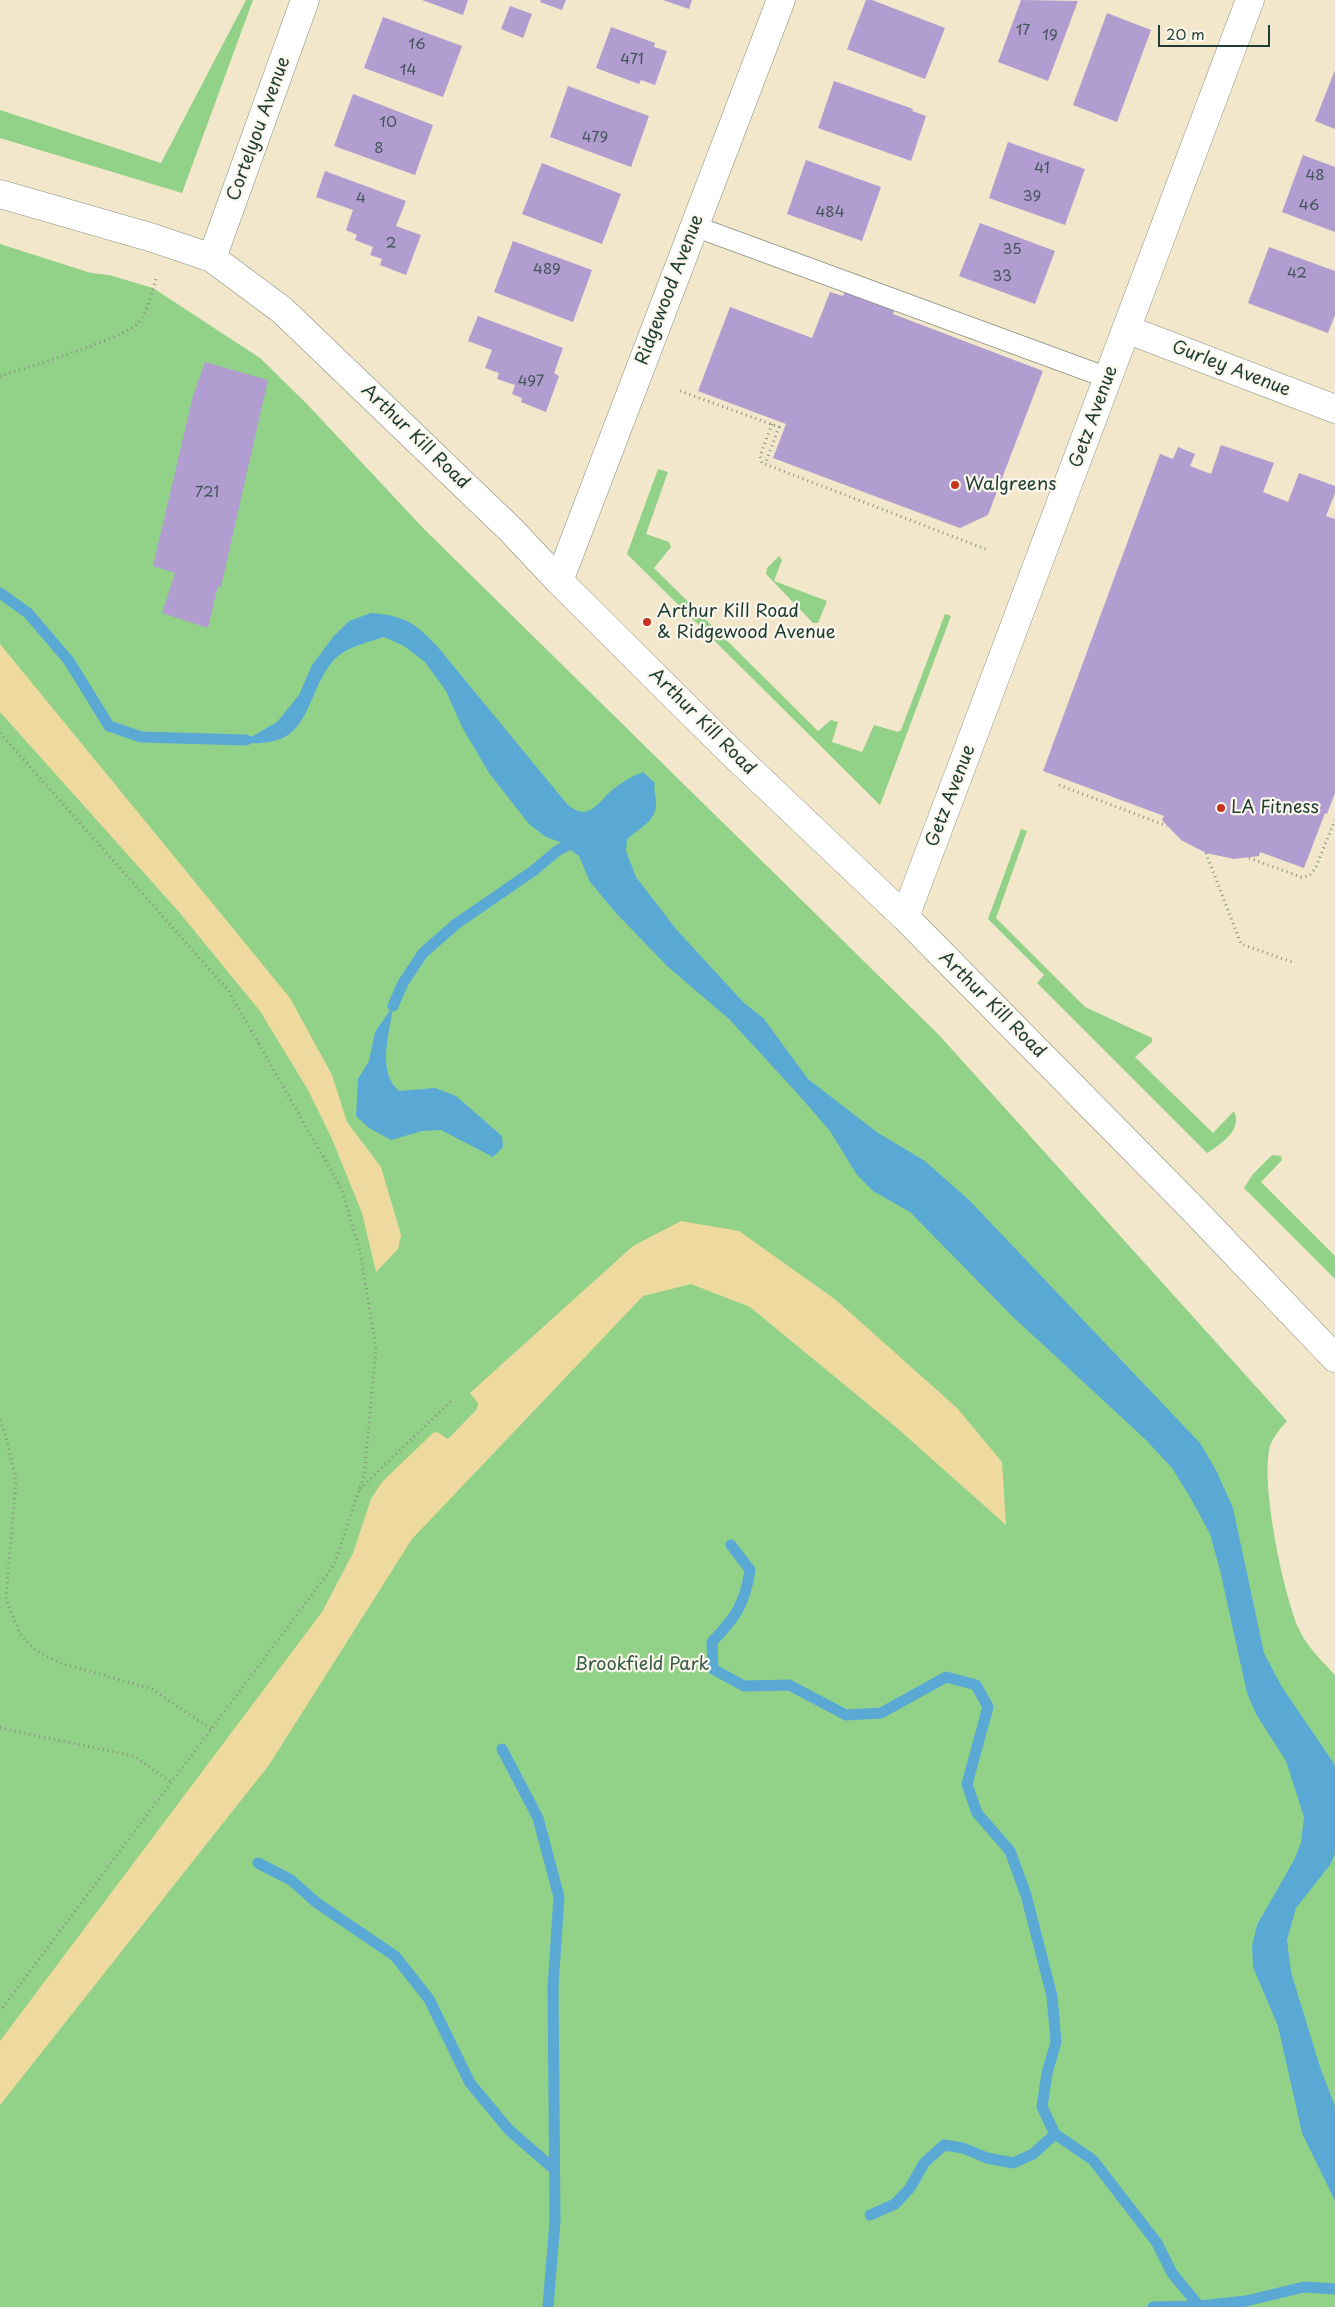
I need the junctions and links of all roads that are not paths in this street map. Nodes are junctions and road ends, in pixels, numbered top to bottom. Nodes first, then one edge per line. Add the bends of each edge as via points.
1 (305, 0) edge
2 (781, 0) edge
3 (1250, 0) edge
4 (0, 194) edge
5 (694, 226) junction
6 (212, 258) junction
7 (1126, 329) junction
8 (1108, 378) junction
9 (1335, 409) edge
10 (559, 581) junction
11 (905, 917) junction
12 (1335, 1358) edge

1 - 6 street, Cortelyou Avenue
2 - 5 street, Ridgewood Avenue
3 - 7 street, Getz Avenue
4 - 6 street, Arthur Kill Road
5 - 8 lane
5 - 10 street, Ridgewood Avenue
6 - 10 street, Arthur Kill Road via 282,310 512,530
7 - 8 street, Getz Avenue
7 - 9 street, Gurley Avenue
8 - 11 street, Getz Avenue
10 - 11 street, Arthur Kill Road via 731,752
11 - 12 street, Arthur Kill Road

